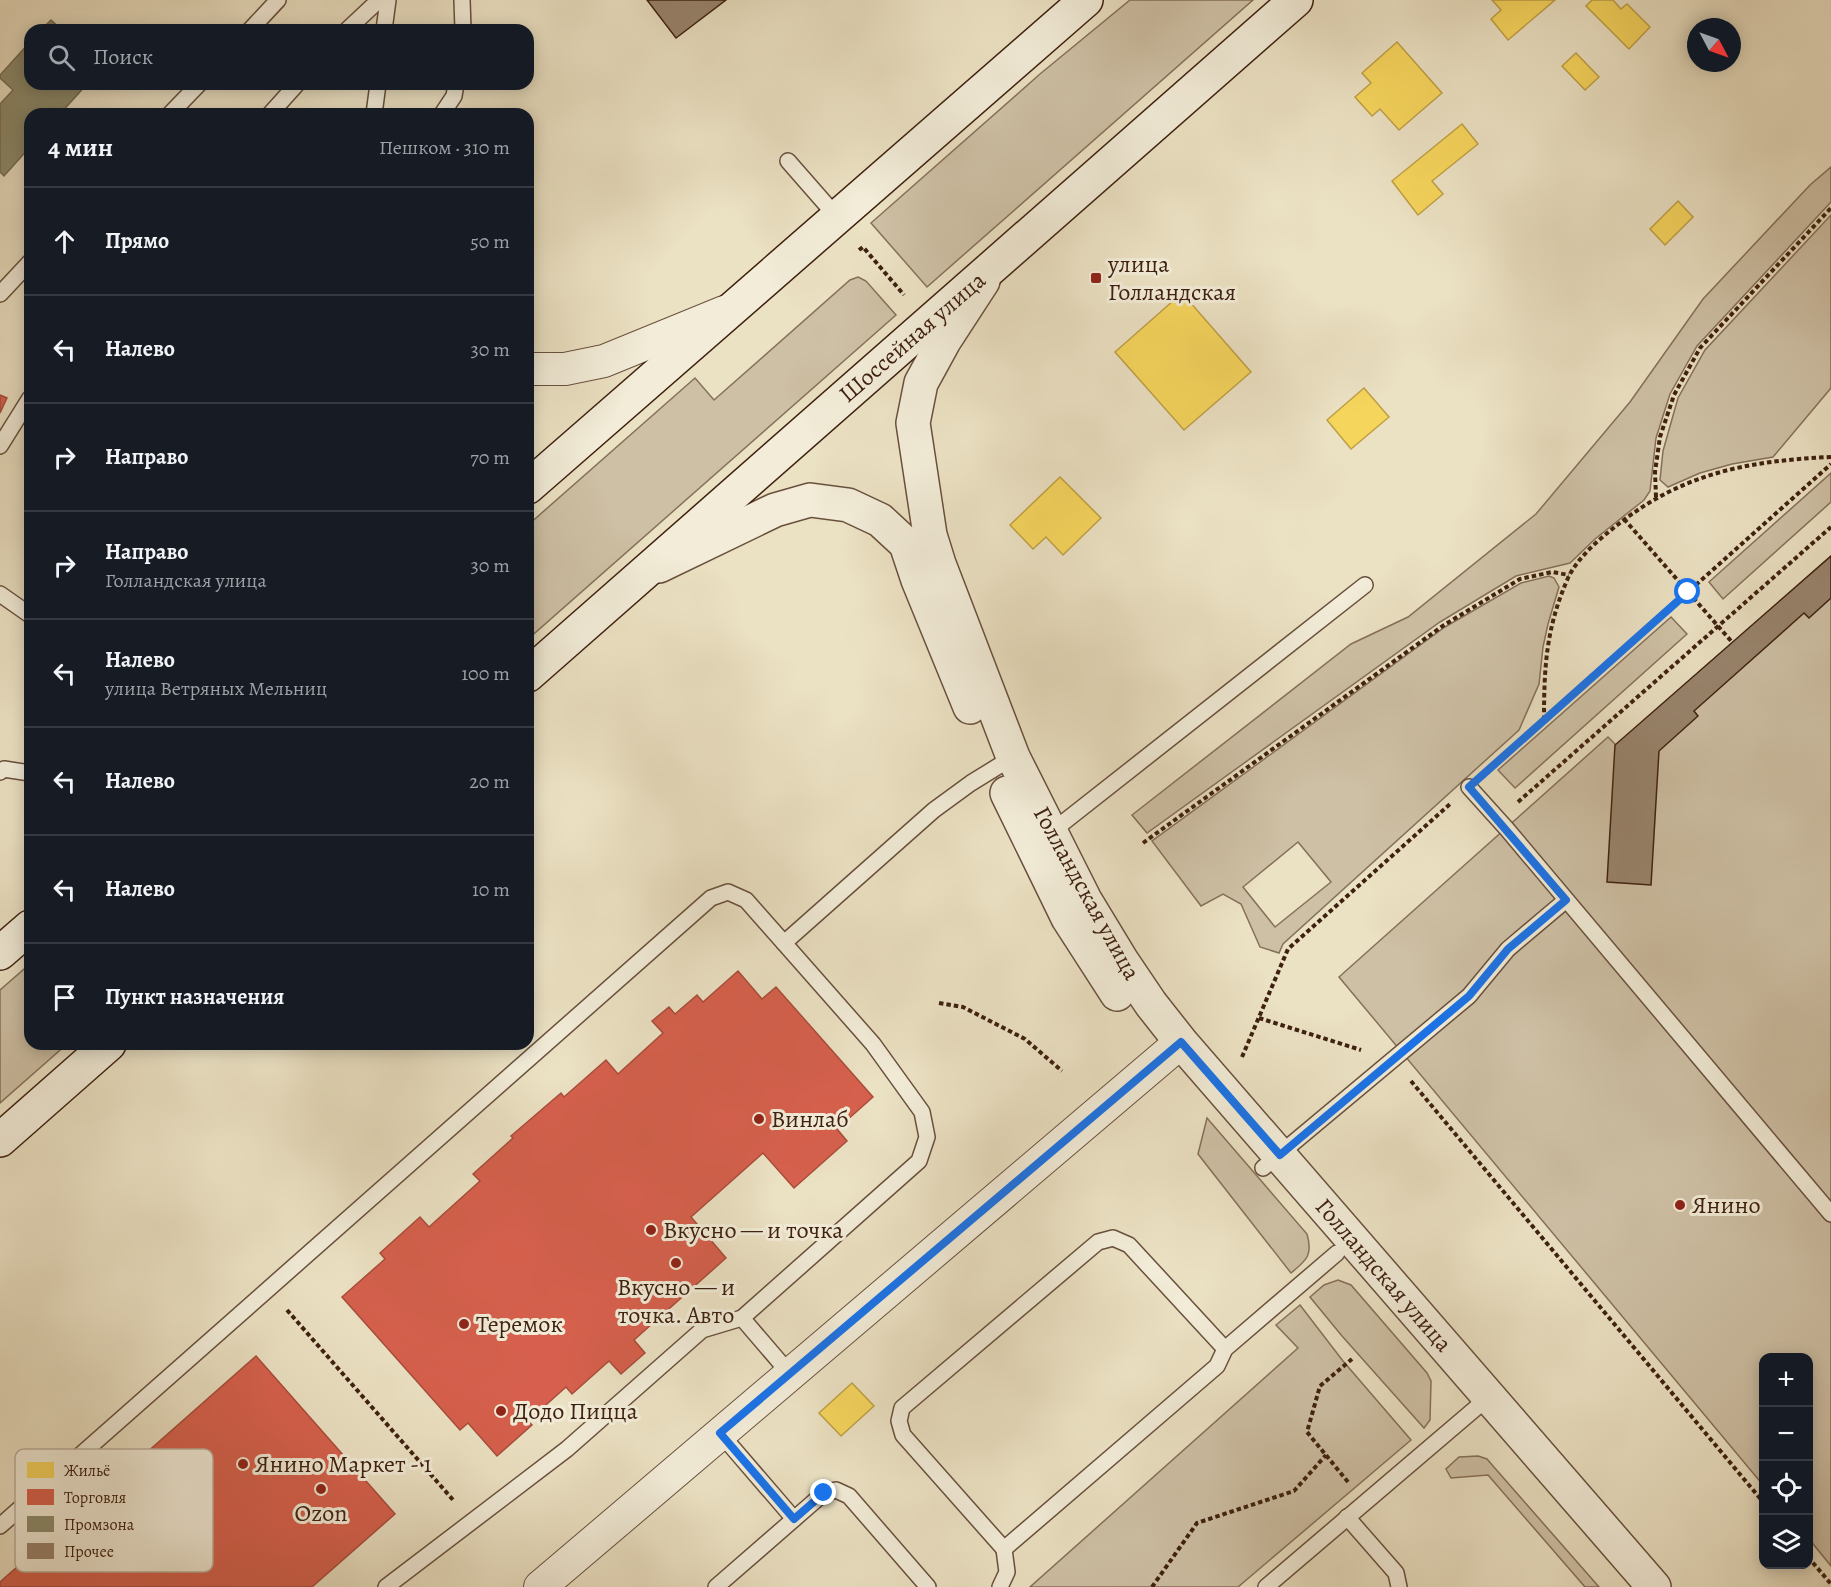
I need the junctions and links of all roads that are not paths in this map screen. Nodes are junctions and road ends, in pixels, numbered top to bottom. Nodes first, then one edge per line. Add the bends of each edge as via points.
1 (278, 0) edge
2 (379, 0) edge
3 (388, 0) edge
4 (462, 0) edge
5 (1296, 0) edge
6 (1074, 4) edge
7 (256, 24) edge
8 (353, 24) edge
9 (385, 24) edge
10 (463, 24) edge
11 (192, 90) edge
12 (292, 90) edge
13 (377, 90) edge
14 (455, 90) edge
15 (176, 108) edge
16 (275, 108) edge
17 (375, 108) edge
18 (446, 108) edge
19 (788, 161) dead end
20 (837, 217) junction
21 (993, 266) junction
22 (24, 268) edge
23 (0, 294) edge
24 (731, 309) junction
25 (534, 369) edge
26 (24, 408) edge
27 (0, 446) edge
28 (534, 483) edge
29 (644, 573) junction
30 (1365, 585) dead end
31 (0, 594) edge
32 (24, 611) edge
33 (534, 670) edge
34 (1004, 763) junction
35 (0, 772) edge
36 (24, 772) edge
37 (1469, 787) road end
38 (1042, 838) junction
39 (1566, 900) junction
40 (24, 932) edge
41 (784, 943) junction
42 (0, 954) edge
43 (1173, 1048) junction
44 (102, 1050) edge
45 (0, 1140) edge
46 (1271, 1161) junction
47 (1831, 1214) edge
48 (1337, 1253) junction
49 (742, 1318) junction
50 (1225, 1349) junction
51 (789, 1374) junction
52 (1481, 1402) junction
53 (720, 1433) junction
54 (87, 1449) edge
55 (15, 1513) edge
56 (1347, 1517) junction
57 (794, 1519) junction
58 (0, 1526) edge
59 (1004, 1549) junction
60 (386, 1587) edge
61 (540, 1587) edge
62 (716, 1587) edge
63 (928, 1587) edge
64 (1000, 1587) edge
65 (1266, 1587) edge
66 (1399, 1587) edge
67 (1627, 1587) edge
68 (1654, 1587) edge

1 - 7 lane
2 - 8 lane
3 - 9 lane
4 - 10 lane
5 - 21 street, Шоссейная улица
6 - 20 street
11 - 15 lane
12 - 16 lane
13 - 17 lane
14 - 18 lane
19 - 20 lane
20 - 24 street
21 - 29 street, Шоссейная улица
21 - 34 street, Голландская улица via 921,383 913,423 930,535
22 - 23 lane
24 - 25 street via 604,361 565,369
24 - 28 street
26 - 27 lane
29 - 33 street, Шоссейная улица
29 - 34 street, Голландская улица via 775,510 810,500 848,505 880,520 906,544 918,580
30 - 38 lane
31 - 32 lane
34 - 38 street, Голландская улица
34 - 41 lane via 934,810
35 - 36 lane via 4,769
37 - 39 lane
38 - 43 street, Голландская улица via 1151,1004
39 - 46 lane via 1508,949 1469,996
39 - 47 lane
40 - 42 street
41 - 49 lane via 873,1044 922,1112 927,1137 919,1161
41 - 54 lane via 746,900 728,892 711,898
43 - 46 street, Голландская улица
43 - 51 street
44 - 45 street
46 - 48 street, Голландская улица
46 - 52 street, Голландская улица
48 - 50 lane
48 - 52 street, Голландская улица
49 - 51 lane
49 - 60 lane via 702,1330 567,1449
50 - 59 lane via 1217,1366
50 - 59 lane via 1130,1245 1113,1238 1098,1242 902,1408 899,1421 903,1435
51 - 53 street
52 - 56 lane
52 - 67 street, Голландская улица
52 - 68 street, Голландская улица
53 - 57 lane
53 - 61 street
55 - 58 lane
56 - 65 lane
56 - 66 lane via 1396,1573
57 - 62 lane
57 - 63 lane via 824,1493 836,1490 849,1496
59 - 64 lane via 1007,1572

